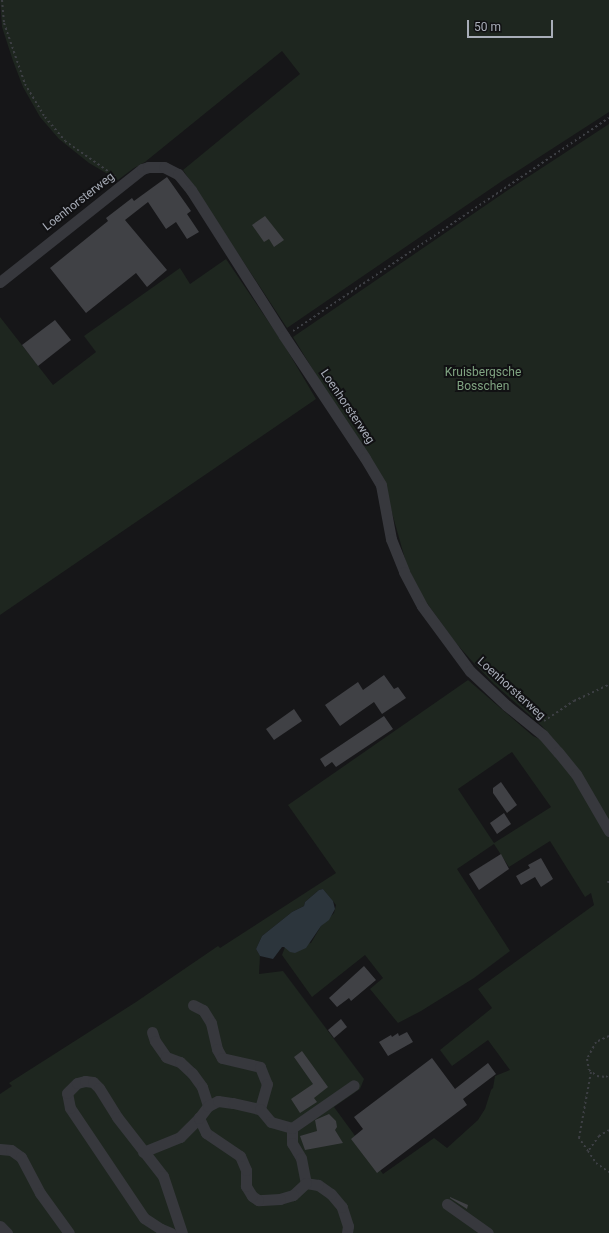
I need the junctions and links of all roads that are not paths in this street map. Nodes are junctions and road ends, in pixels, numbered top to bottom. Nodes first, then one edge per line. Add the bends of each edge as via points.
1 (0, 282) edge
2 (609, 831) edge
3 (193, 1004) dead end
4 (152, 1032) dead end
5 (354, 1085) dead end
6 (208, 1106) junction
7 (260, 1109) junction
8 (200, 1118) junction
9 (292, 1128) junction
10 (0, 1149) edge
11 (143, 1152) junction
12 (306, 1183) junction
13 (447, 1204) dead end
14 (0, 1226) edge
15 (7, 1233) edge
16 (69, 1233) edge
17 (171, 1233) edge
18 (182, 1233) edge
19 (347, 1233) edge
20 (488, 1233) edge

1 - 2 street, Loenhorsterweg via 142,169 164,167 178,174 191,190 381,485 391,539 404,572 422,606 470,671 535,728 558,752 576,774
3 - 7 street via 203,1010 211,1023 217,1049 222,1058 260,1067 267,1084
4 - 6 street via 166,1058 180,1062 192,1073 202,1087
5 - 9 street
6 - 7 street via 218,1101
6 - 8 street
7 - 9 street via 271,1122
8 - 11 street via 180,1137
8 - 12 street via 206,1133 240,1156 246,1170 246,1186 258,1200 280,1199 293,1195
9 - 12 street via 292,1143 302,1158
10 - 16 street via 11,1150 21,1157 40,1194
11 - 17 street via 93,1082 77,1083 67,1093 70,1108 144,1218
11 - 18 street via 163,1176
12 - 19 street via 318,1185 331,1194 342,1207 348,1226
13 - 20 street
14 - 15 street

